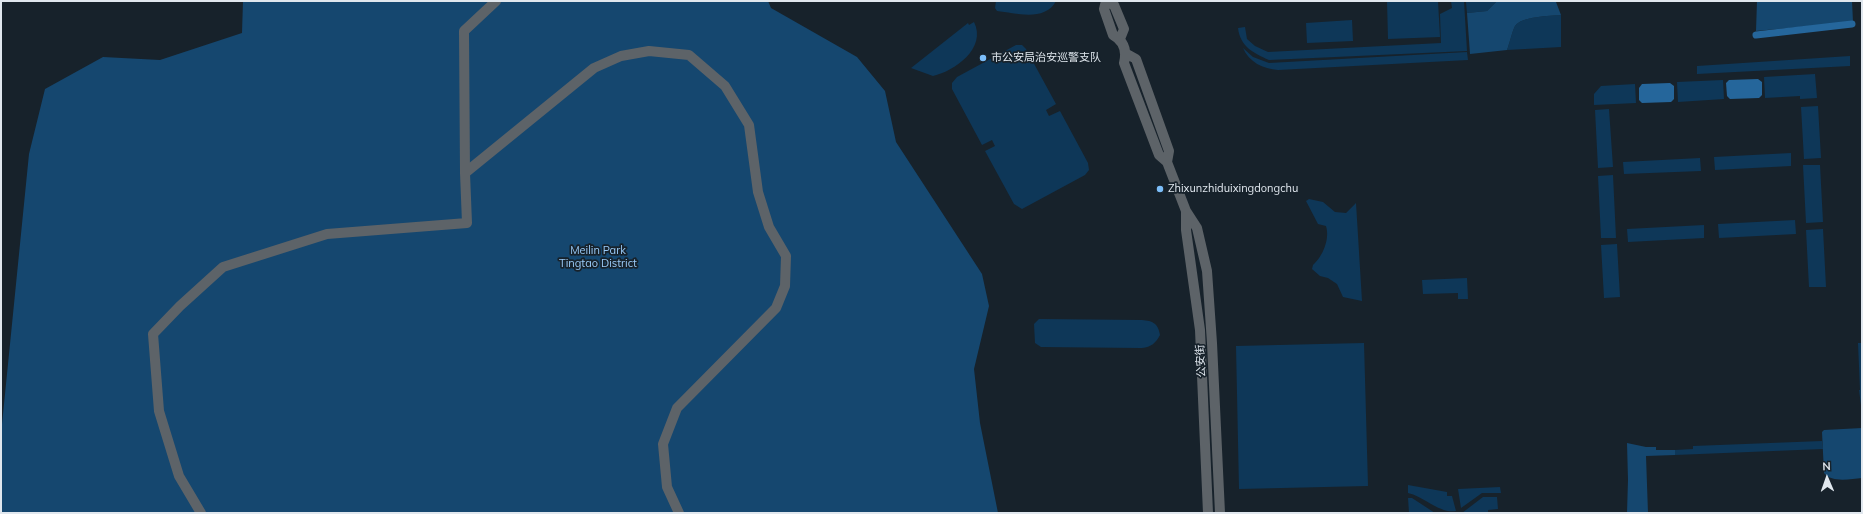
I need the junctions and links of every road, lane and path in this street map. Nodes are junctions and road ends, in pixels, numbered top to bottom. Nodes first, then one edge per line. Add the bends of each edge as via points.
1 (496, 1) edge
2 (1106, 2) edge
3 (465, 173) junction
4 (1186, 211) junction
5 (201, 513) edge
6 (679, 513) edge
7 (1208, 513) edge
8 (1220, 513) edge

1 - 3 street via 464,31
2 - 4 street, 公安街 via 1104,9 1113,35 1120,39 1127,54 1124,63 1159,155 1167,162
3 - 5 street via 467,223 327,234 223,267 153,334 159,411 179,476
3 - 6 street via 594,68 622,56 648,51 689,55 725,86 749,125 758,192 769,227 786,256 785,286 776,308 677,408 663,444 667,487
4 - 7 street, 公安街 via 1186,230 1200,330
4 - 8 street, 公安街 via 1197,228 1207,271

